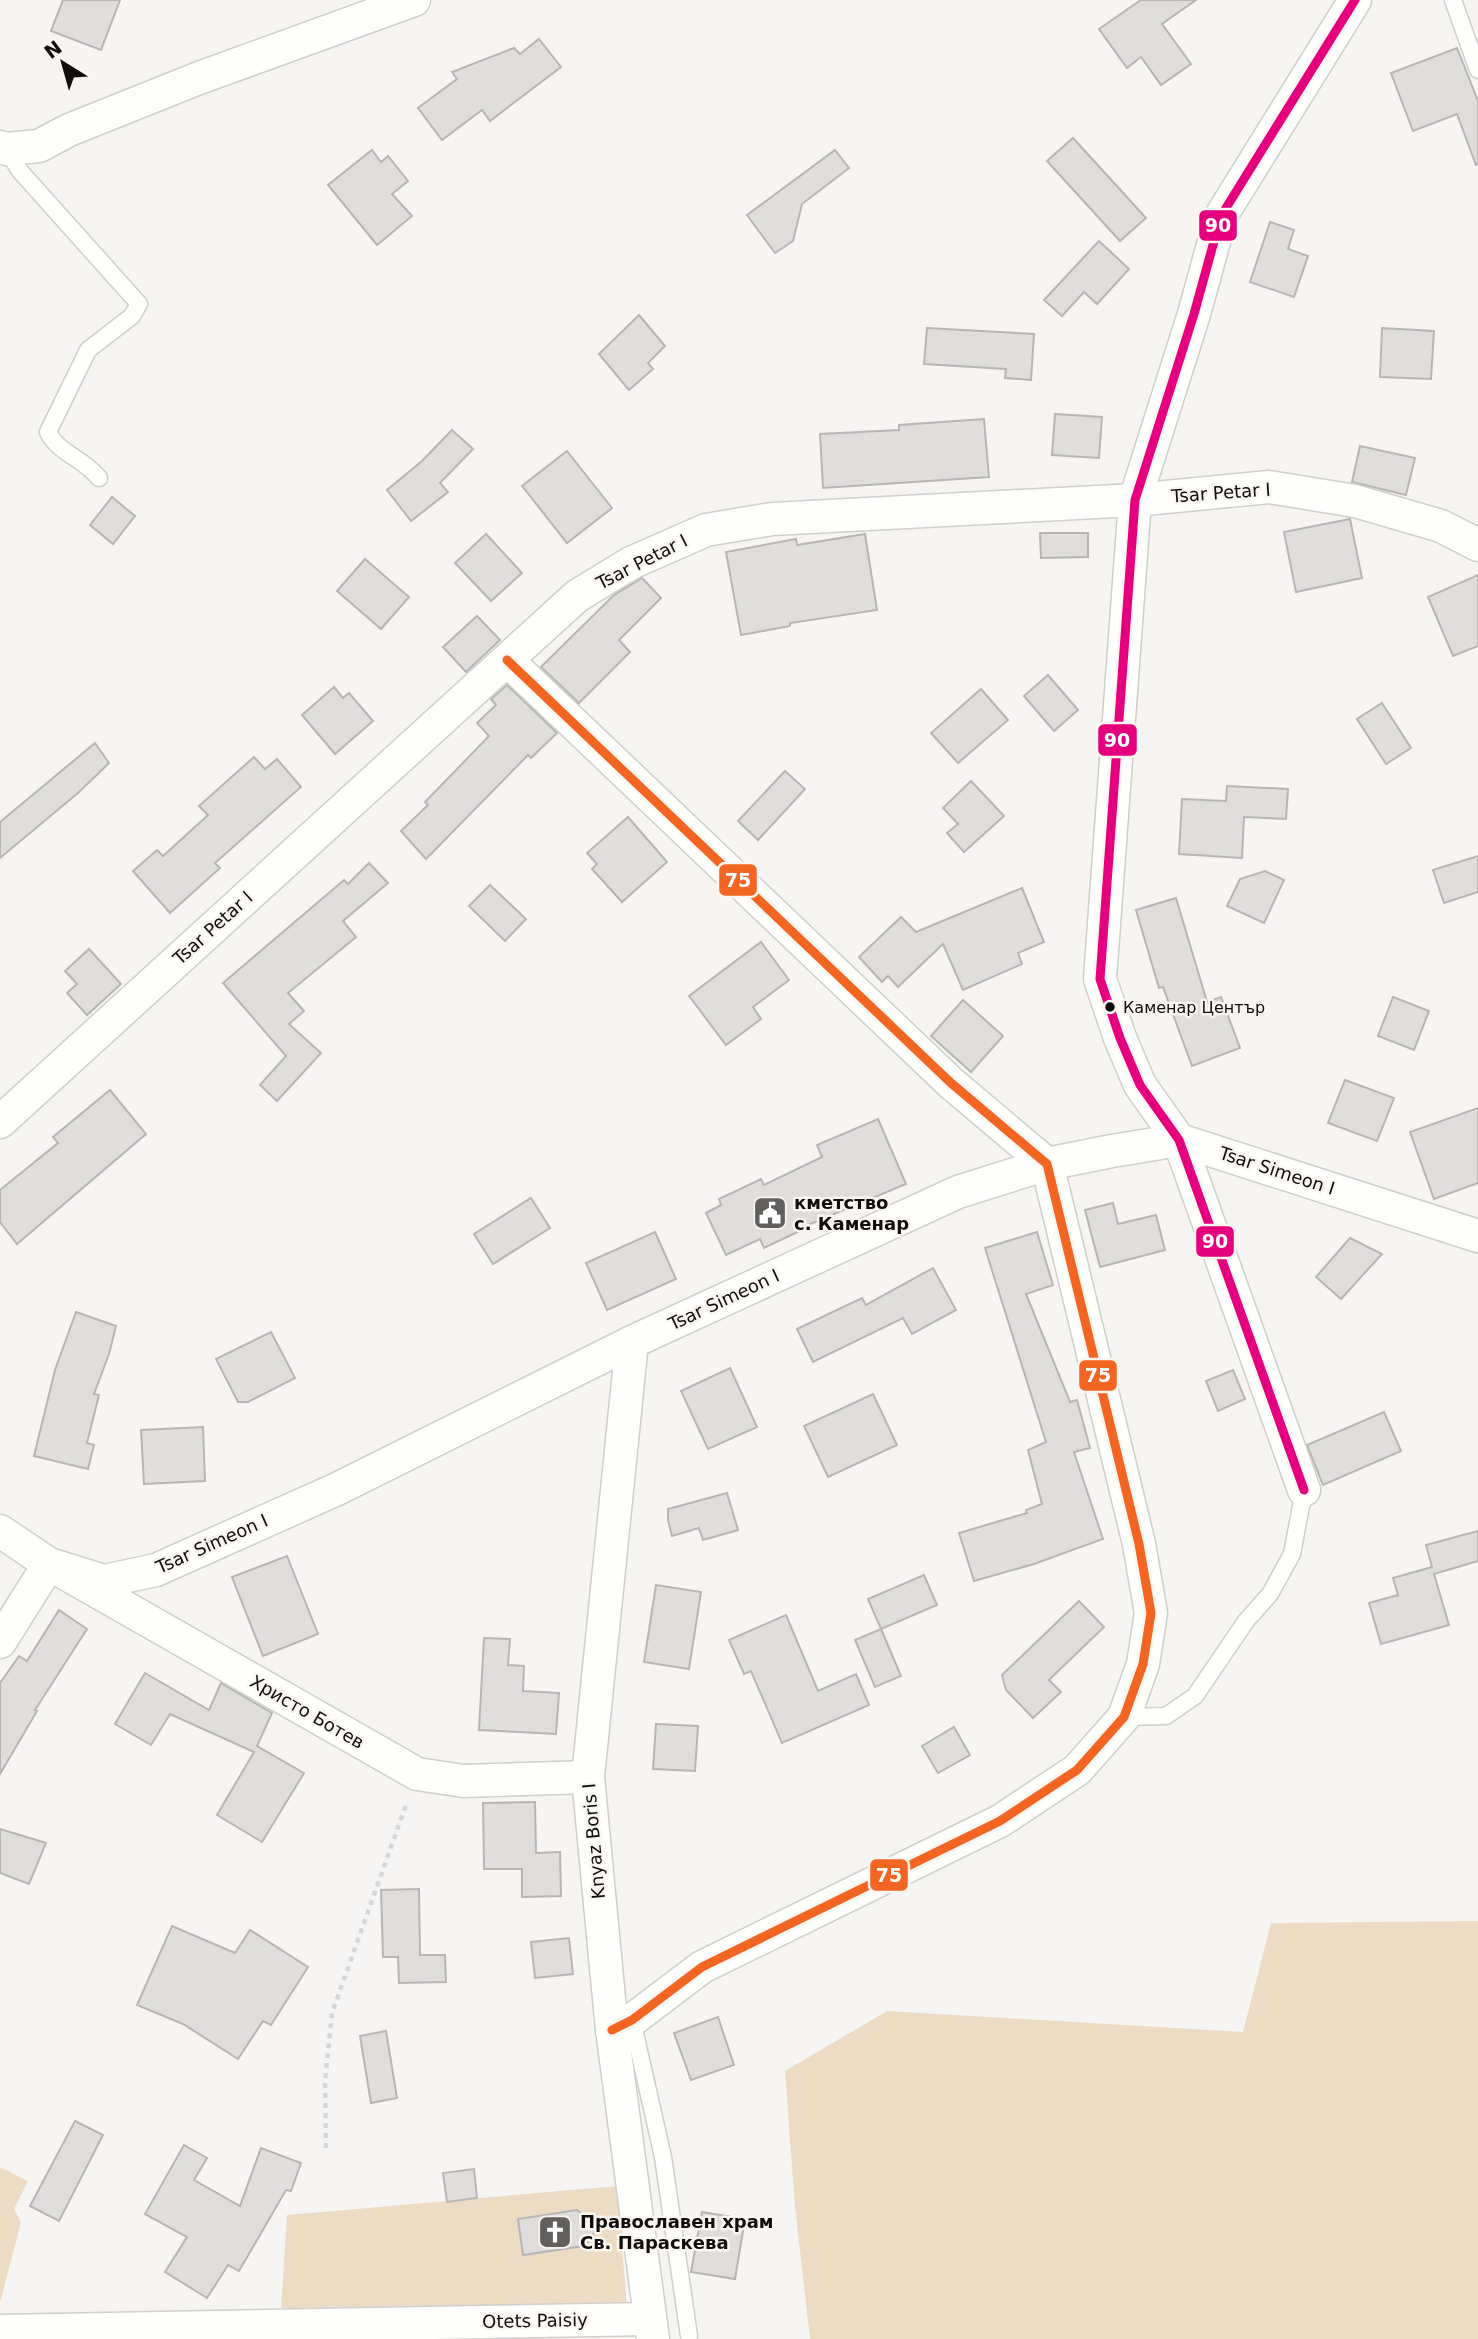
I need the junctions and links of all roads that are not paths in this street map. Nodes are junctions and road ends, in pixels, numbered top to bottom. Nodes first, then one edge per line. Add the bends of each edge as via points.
1 (414, 0) edge
2 (1355, 0) edge
3 (1453, 0) edge
4 (1478, 70) edge
5 (3, 148) edge
6 (99, 478) dead end
7 (1135, 500) junction
8 (1478, 545) edge
9 (507, 660) junction
10 (0, 1122) edge
11 (1179, 1140) junction
12 (1047, 1164) junction
13 (1478, 1236) edge
14 (632, 1342) junction
15 (1304, 1490) joint
16 (0, 1531) edge
17 (49, 1564) junction
18 (0, 1642) edge
19 (1124, 1717) junction
20 (588, 1777) junction
21 (622, 2025) junction
22 (651, 2329) edge
23 (0, 2332) edge
24 (387, 2332) edge
25 (689, 2336) dead end

1 - 5 street via 199,78 39,146
2 - 7 street via 1221,216
3 - 4 lane
5 - 6 lane via 139,304 132,316 88,350 48,432 54,444 89,466
7 - 8 street, Tsar Petar I via 1269,487 1368,505 1441,526
7 - 9 street, Tsar Petar I via 772,519 706,530 631,564 578,596
7 - 11 street via 1100,979 1140,1084
9 - 10 street, Tsar Petar I
9 - 12 street via 951,1083
11 - 12 street, Tsar Simeon I
11 - 13 street, Tsar Simeon I
11 - 15 street
12 - 14 street, Tsar Simeon I via 958,1192
12 - 19 street via 1139,1544 1151,1613 1143,1664
14 - 17 street, Tsar Simeon I via 337,1489 156,1570 104,1581
14 - 20 street, Knyaz Boris I
15 - 19 lane via 1292,1554 1269,1594 1195,1696 1166,1716
16 - 17 street, Tsar Simeon I
17 - 18 street
17 - 20 street, Христо Ботев via 417,1774 464,1781
19 - 21 street via 1077,1770 1040,1797 702,1967
20 - 21 street, Knyaz Boris I
21 - 22 street, Knyaz Boris I
21 - 25 lane via 663,2157
22 - 24 street, Otets Paisiy
23 - 24 street, Otets Paisiy

